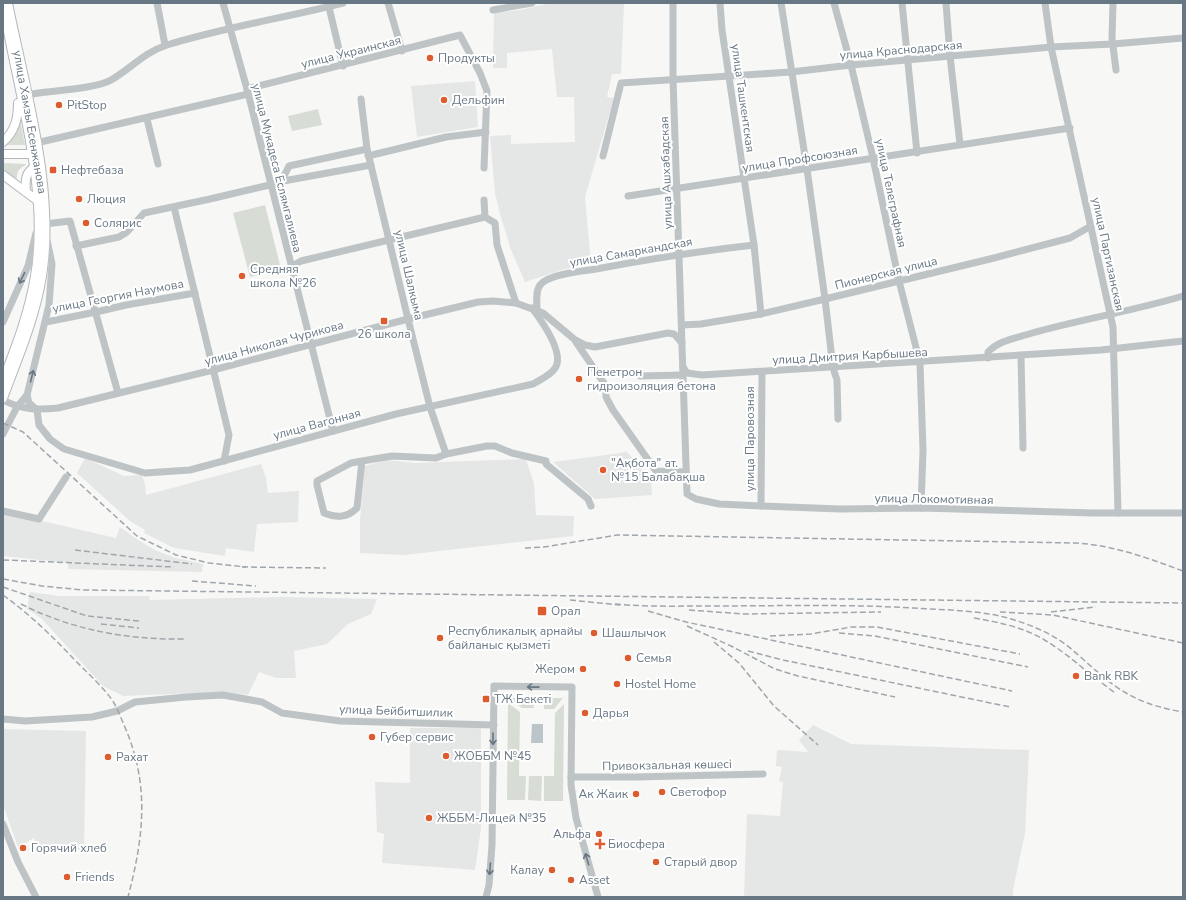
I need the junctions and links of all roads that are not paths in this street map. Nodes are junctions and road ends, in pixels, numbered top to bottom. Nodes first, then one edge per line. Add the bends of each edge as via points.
1 (8, 3) edge
2 (157, 3) edge
3 (223, 3) edge
4 (343, 3) edge
5 (388, 3) edge
6 (532, 3) edge
7 (673, 3) edge
8 (720, 3) edge
9 (780, 3) edge
10 (834, 3) edge
11 (902, 3) edge
12 (946, 3) edge
13 (1045, 3) edge
14 (1113, 3) edge
15 (3, 4) edge
16 (329, 5) edge
17 (493, 10) dead end
18 (229, 28) junction
19 (9, 38) edge
20 (1183, 38) edge
21 (1113, 44) junction
22 (165, 45) junction
23 (1051, 47) junction
24 (402, 51) junction
25 (950, 56) junction
26 (909, 60) junction
27 (851, 65) junction
28 (343, 66) junction
29 (1116, 70) dead end
30 (791, 72) junction
31 (729, 77) junction
32 (674, 79) junction
33 (19, 90) junction
34 (248, 91) junction
35 (27, 95) junction
36 (361, 99) dead end
37 (147, 119) junction
38 (1070, 128) junction
39 (486, 132) junction
40 (3, 142) edge
41 (36, 143) junction
42 (960, 144) junction
43 (368, 153) junction
44 (917, 153) junction
45 (3, 154) edge
46 (34, 154) junction
47 (603, 156) dead end
48 (873, 158) junction
49 (158, 164) dead end
50 (371, 165) junction
51 (36, 166) junction
52 (484, 168) dead end
53 (807, 169) junction
54 (3, 175) edge
55 (744, 178) junction
56 (278, 182) junction
57 (270, 185) junction
58 (677, 189) junction
59 (26, 192) junction
60 (628, 196) dead end
61 (484, 200) dead end
62 (38, 201) junction
63 (174, 207) junction
64 (38, 213) junction
65 (485, 217) junction
66 (45, 224) junction
67 (1091, 226) junction
68 (46, 234) junction
69 (389, 240) junction
70 (754, 245) junction
71 (76, 246) junction
72 (680, 253) junction
73 (291, 267) junction
74 (898, 281) junction
75 (195, 293) junction
76 (1183, 296) edge
77 (825, 299) junction
78 (516, 303) junction
79 (534, 309) junction
80 (96, 312) junction
81 (761, 314) junction
82 (1109, 314) junction
83 (408, 319) junction
84 (3, 322) edge
85 (46, 322) junction
86 (682, 325) junction
87 (574, 339) junction
88 (1183, 341) edge
89 (682, 343) junction
90 (311, 345) junction
91 (1115, 349) junction
92 (1021, 356) junction
93 (988, 358) junction
94 (920, 363) junction
95 (683, 367) junction
96 (833, 368) junction
97 (213, 370) junction
98 (762, 372) junction
99 (683, 375) junction
100 (640, 376) dead end
101 (6, 379) edge
102 (118, 393) junction
103 (27, 395) junction
104 (3, 399) edge
105 (430, 407) junction
106 (17, 408) junction
107 (37, 410) junction
108 (838, 419) dead end
109 (333, 431) junction
110 (3, 434) edge
111 (1023, 448) dead end
112 (446, 454) junction
113 (224, 461) junction
114 (362, 461) junction
115 (686, 472) junction
116 (66, 477) dead end
117 (591, 506) dead end
118 (761, 506) junction
119 (922, 508) junction
120 (3, 511) edge
121 (1118, 513) junction
122 (1183, 513) edge
123 (3, 719) edge
124 (494, 725) junction
125 (763, 774) dead end
126 (571, 777) junction
127 (3, 824) edge
128 (36, 897) edge
129 (486, 897) edge
130 (598, 897) edge

1 - 19 main road, улица Хамзы Есенжанова
2 - 22 street
3 - 18 street, улица Мукадеса Еслямгалиева
4 - 16 street
5 - 24 street
6 - 17 street
7 - 32 street, улица Ашхабадская
8 - 31 street, улица Ташкентская
9 - 30 street
10 - 27 street, улица Телеграфная
11 - 26 street
12 - 25 street
13 - 23 street, улица Партизанская
14 - 21 street
15 - 19 main road, улица Хамзы Есенжанова
16 - 18 street
16 - 28 street
18 - 22 street
18 - 34 street, улица Мукадеса Еслямгалиева
19 - 33 main road, улица Хамзы Есенжанова
19 - 35 main road, улица Хамзы Есенжанова
20 - 21 street, улица Краснодарская
21 - 23 street, улица Краснодарская
21 - 29 street
22 - 35 street via 145,55 110,81
23 - 25 street, улица Краснодарская
23 - 38 street, улица Партизанская
24 - 28 street, улица Украинская
24 - 39 street, улица Украинская via 460,36 487,91
25 - 26 street, улица Краснодарская
25 - 42 street
26 - 27 street, улица Краснодарская
26 - 44 street
27 - 30 street, улица Краснодарская
27 - 48 street, улица Телеграфная
28 - 34 street, улица Украинская
30 - 31 street, улица Краснодарская
30 - 53 street
31 - 32 street, улица Краснодарская
31 - 55 street, улица Ташкентская
32 - 47 street, улица Краснодарская via 621,83
32 - 58 street, улица Ашхабадская
33 - 40 main road via 15,127
33 - 46 main road, улица Хамзы Есенжанова
34 - 37 street, улица Украинская
34 - 57 street, улица Мукадеса Еслямгалиева
35 - 41 main road, улица Хамзы Есенжанова
36 - 43 street, улица Шалкыма
37 - 41 street, улица Украинская
37 - 49 street
38 - 42 street, улица Профсоюзная
38 - 67 street, улица Партизанская
39 - 43 street via 446,137
39 - 52 street
41 - 46 main road, улица Хамзы Есенжанова
42 - 44 street, улица Профсоюзная
43 - 50 street, улица Шалкыма
43 - 56 street via 289,166
44 - 48 street, улица Профсоюзная
45 - 46 main road
46 - 51 main road, улица Хамзы Есенжанова
48 - 53 street, улица Профсоюзная
48 - 74 street, улица Телеграфная
50 - 56 street
50 - 69 street, улица Шалкыма
51 - 59 main road via 28,172
51 - 62 main road, улица Хамзы Есенжанова
51 - 66 main road, улица Хамзы Есенжанова
53 - 55 street, улица Профсоюзная
53 - 77 street
54 - 59 main road
55 - 58 street, улица Профсоюзная
55 - 70 street, улица Ташкентская
56 - 57 street
57 - 63 street
57 - 73 street, улица Мукадеса Еслямгалиева
58 - 60 street, улица Профсоюзная
58 - 72 street, улица Ашхабадская
59 - 62 main road
61 - 65 street
62 - 64 main road, улица Хамзы Есенжанова
63 - 71 street via 144,213 120,237
63 - 75 street
64 -> 84 street via 30,260
64 - 101 main road, улица Хамзы Есенжанова via 35,276 29,307
65 - 69 street
65 - 78 street via 495,223 497,245
66 - 68 main road, улица Хамзы Есенжанова
66 - 71 street via 70,221
67 - 74 street, Пионерская улица via 1070,238
67 - 82 street, улица Партизанская
68 - 85 street via 52,272
68 - 101 main road, улица Хамзы Есенжанова via 42,276 35,308
69 - 73 street via 301,261
69 - 83 street, улица Шалкыма
70 - 72 street, улица Самаркандская
70 - 81 street, улица Ташкентская
71 - 80 street
72 - 79 street, улица Самаркандская via 545,280 540,284
72 - 86 street, улица Ашхабадская
73 - 90 street, улица Мукадеса Еслямгалиева
74 - 77 street, Пионерская улица
74 - 94 street, улица Телеграфная
75 - 80 street, улица Георгия Наумова
75 - 97 street
76 - 82 street
77 - 81 street, Пионерская улица
77 - 96 street
78 - 79 street, улица Николая Чурикова
78 - 83 street, улица Николая Чурикова via 478,302
79 - 87 street, улица Николая Чурикова via 543,313
79 - 105 street, улица Вагонная via 556,349 557,364 551,373 533,384
80 - 85 street, улица Георгия Наумова
80 - 102 street
81 - 86 street, Пионерская улица
82 - 91 street, улица Партизанская
82 - 93 street via 1003,342 988,352
83 - 90 street, улица Николая Чурикова
83 - 105 street, улица Шалкыма
103 -> 85 street
86 - 89 street, улица Ашхабадская
87 - 89 street via 595,347 668,333 674,334
87 - 115 street via 606,386 606,397 613,410 656,471
88 - 91 street, улица Дмитрия Карбышева
89 - 95 street, улица Ашхабадская
90 - 97 street, улица Николая Чурикова
90 - 109 street, улица Мукадеса Еслямгалиева
91 - 92 street, улица Дмитрия Карбышева
91 - 121 street, улица Партизанская
92 - 93 street, улица Дмитрия Карбышева
92 - 111 street
93 - 94 street, улица Дмитрия Карбышева
94 - 96 street, улица Дмитрия Карбышева
94 - 119 street, улица Телеграфная
95 - 98 street, улица Дмитрия Карбышева via 687,372 697,375
95 - 99 street
96 - 98 street, улица Дмитрия Карбышева
96 - 108 street via 837,380
97 - 102 street, улица Николая Чурикова
97 - 113 street via 229,435
98 - 118 street, улица Паровозная
99 - 100 street
99 - 115 street
101 - 104 main road
102 - 107 street, улица Николая Чурикова via 58,408
103 - 106 street
103 - 107 street via 29,403
104 - 106 street
105 - 109 street, улица Вагонная
105 - 112 street, улица Шалкыма
106 - 107 street, улица Николая Чурикова
106 - 110 street
107 - 113 street, улица Вагонная via 38,425 50,439 64,449 145,473 190,470
109 - 113 street, улица Вагонная
112 - 114 street via 436,458 392,456
112 - 117 street via 495,446 546,461 546,464 588,500
114 - 114 street via 357,508 344,517 324,514 317,481 351,463
115 - 118 street, улица Локомотивная via 687,494 696,499 719,504
116 - 120 street via 39,520
118 - 119 street, улица Локомотивная via 840,509
119 - 121 street, улица Локомотивная
121 - 122 street, улица Локомотивная
123 - 124 street, улица Бейбитшилик via 25,722 92,717 117,711 135,702 223,695 262,702 282,713 340,721
126 -> 124 street via 572,687 494,686
124 -> 129 street via 492,845
125 - 126 street, Привокзальная көшесі
130 -> 126 street via 576,818
127 - 128 street

